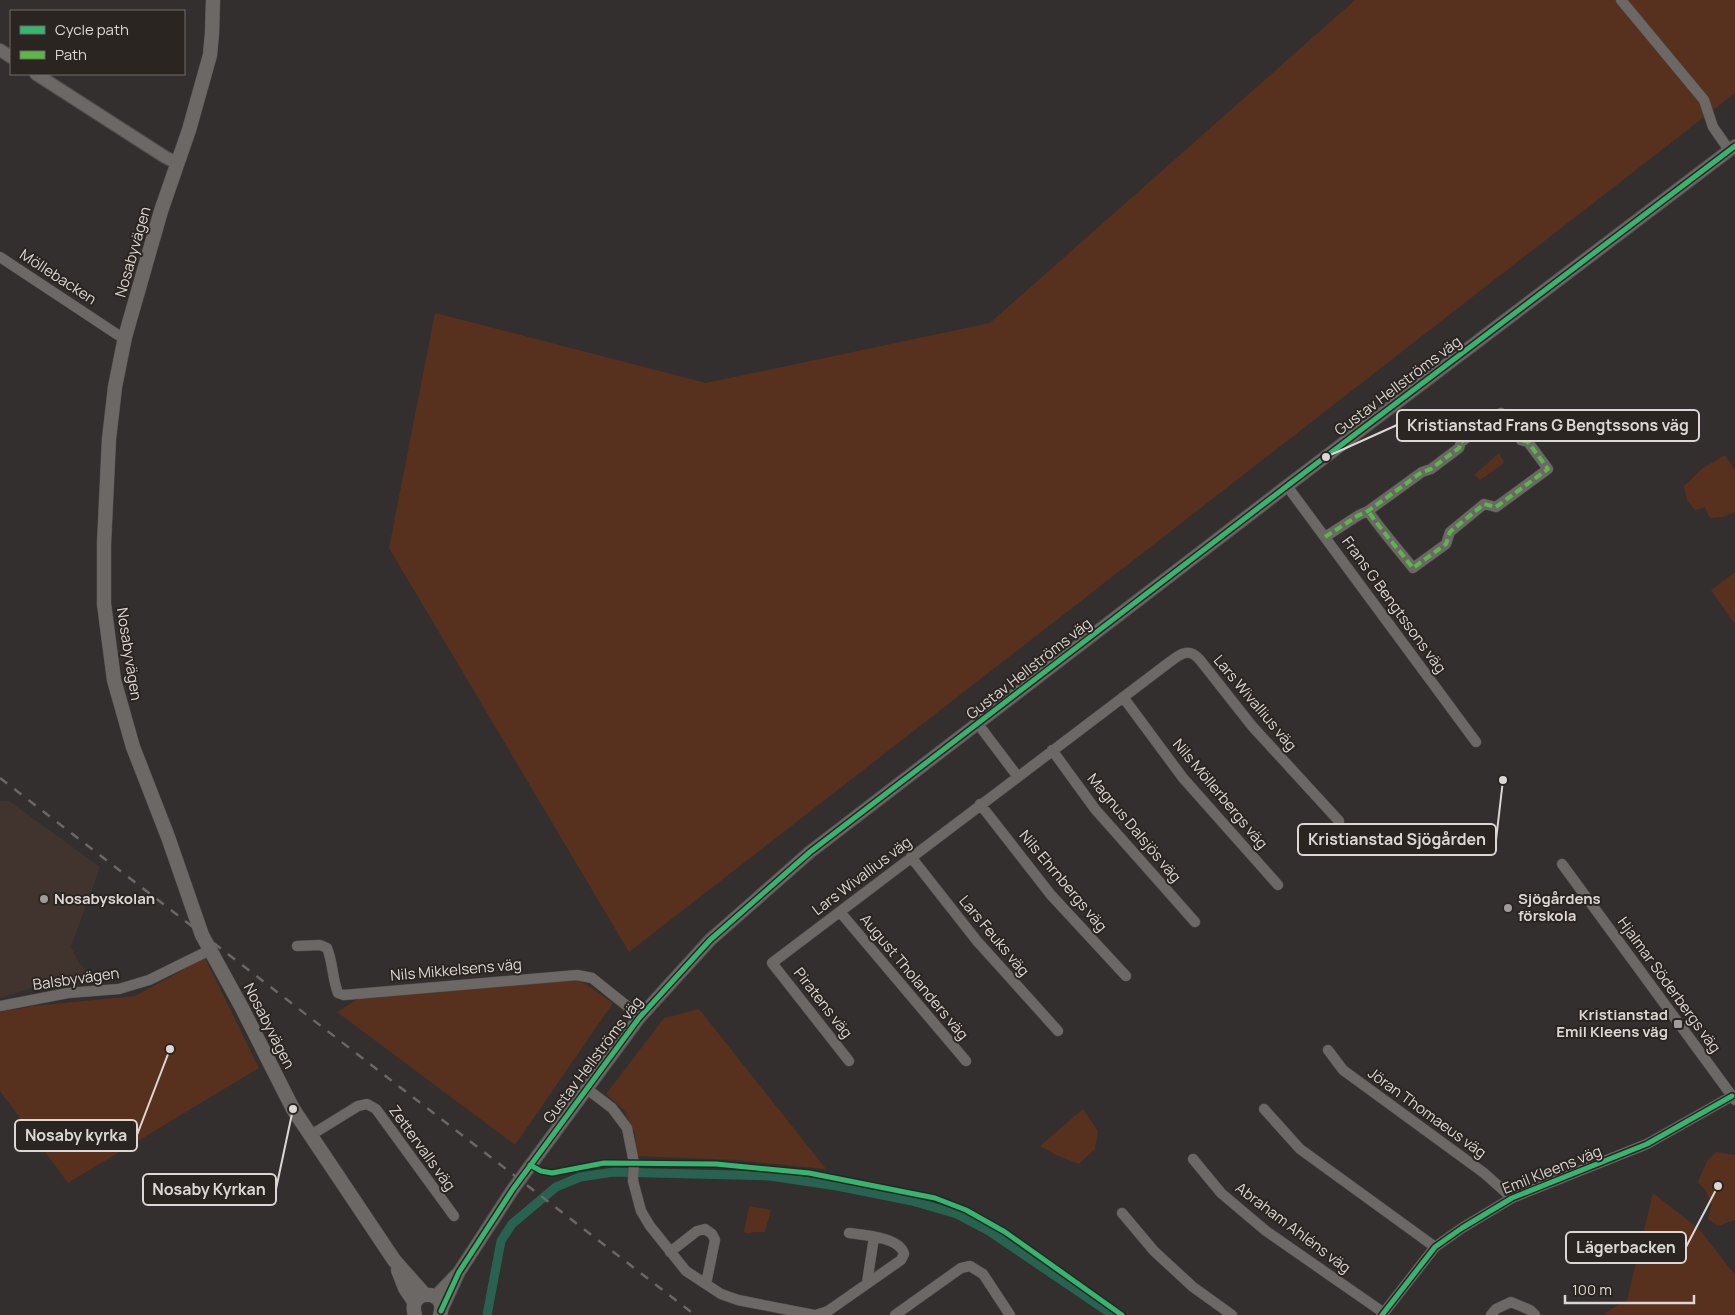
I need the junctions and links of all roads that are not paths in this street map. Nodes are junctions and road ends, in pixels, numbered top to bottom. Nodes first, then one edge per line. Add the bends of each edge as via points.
1 (213, 0) edge
2 (1621, 0) edge
3 (38, 75) edge
4 (1732, 148) edge
5 (177, 164) junction
6 (0, 257) edge
7 (125, 337) junction
8 (1286, 486) junction
9 (1368, 511) junction
10 (1325, 538) junction
11 (1123, 697) junction
12 (978, 724) junction
13 (1476, 742) dead end
14 (1052, 750) junction
15 (1018, 777) junction
16 (980, 804) junction
17 (1339, 821) dead end
18 (911, 857) junction
19 (1562, 864) dead end
20 (1278, 884) dead end
21 (840, 912) junction
22 (1195, 922) dead end
23 (297, 946) dead end
24 (210, 950) junction
25 (772, 963) joint
26 (1126, 976) dead end
27 (0, 1006) edge
28 (639, 1018) junction
29 (1058, 1031) dead end
30 (1328, 1050) dead end
31 (849, 1061) dead end
32 (966, 1061) dead end
33 (586, 1089) junction
34 (1734, 1098) edge
35 (1264, 1109) dead end
36 (310, 1135) junction
37 (1193, 1159) dead end
38 (1512, 1198) junction
39 (1122, 1213) dead end
40 (454, 1216) dead end
41 (849, 1233) dead end
42 (874, 1237) junction
43 (1435, 1246) junction
44 (670, 1252) junction
45 (459, 1272) junction
46 (867, 1283) junction
47 (706, 1284) junction
48 (422, 1302) edge
49 (440, 1314) edge
50 (1383, 1314) edge
51 (815, 1315) edge
52 (895, 1315) edge
53 (1010, 1315) edge
54 (1232, 1315) edge
55 (1491, 1315) edge
56 (1535, 1315) edge

1 - 5 main road, Nosabyvägen via 210,55
2 - 4 street via 1704,100 1713,127
3 - 5 street
4 - 8 street, Gustav Hellströms väg
5 - 7 main road, Nosabyvägen
6 - 7 street, Möllebacken
7 - 24 main road, Nosabyvägen via 109,440 104,544 107,632 114,680 132,747
8 - 10 street, Frans G Bengtssons väg
8 - 12 street, Gustav Hellströms väg
9 - 9 street via 1459,448 1461,442 1501,413 1548,469 1496,507 1484,504 1450,532 1446,544 1413,568
9 - 10 street
10 - 13 street, Frans G Bengtssons väg
11 - 14 street, Lars Wivallius väg
11 - 17 street, Lars Wivallius väg via 1184,653 1195,654 1252,726
11 - 20 street, Nils Möllerbergs väg via 1183,778
12 - 15 street
12 - 28 street, Gustav Hellströms väg via 764,891 710,940
14 - 15 street, Lars Wivallius väg
14 - 22 street, Magnus Dalsjös väg via 1094,809
15 - 16 street, Lars Wivallius väg
16 - 18 street, Lars Wivallius väg
16 - 26 street, Nils Ehrnbergs väg via 1052,895
18 - 21 street, Lars Wivallius väg
18 - 29 street, Lars Feuks väg via 977,941
19 - 34 street, Hjalmar Söderbergs väg
21 - 25 street, Lars Wivallius väg
21 - 32 street, August Tholanders väg
23 - 28 street, Nils Mikkelsens väg via 320,945 327,948 335,985 338,993 344,995 577,975 592,978
24 - 27 street, Balsbyvägen via 150,980 119,989 68,993
24 - 36 main road, Nosabyvägen via 293,1109
25 - 31 street, Piratens väg
28 - 33 street, Gustav Hellströms väg
30 - 38 street, Jöran Thomaeus väg via 1343,1070 1484,1173
33 - 44 street via 612,1108 627,1128 634,1166 633,1181 641,1211
33 - 45 street, Gustav Hellströms väg via 513,1189
34 - 38 street, Emil Kleens väg via 1648,1144
35 - 43 street via 1300,1149
36 - 40 street, Zettervalls väg via 358,1106 367,1104 376,1110
36 - 48 main road, Nosabyvägen
37 - 50 street, Abraham Ahléns väg via 1221,1193 1266,1231
38 - 43 street, Emil Kleens väg
39 - 54 street via 1154,1251
41 - 42 street
42 - 46 street
42 - 46 street via 896,1242 904,1254
43 - 50 street, Emil Kleens väg
44 - 47 street via 686,1271
44 - 47 street via 697,1231 705,1229 712,1234 715,1240
45 - 48 street, Gustav Hellströms väg
45 - 49 street, Gustav Hellströms väg
46 - 51 street via 828,1311
47 - 51 street via 738,1300
48 - 49 main road, Nosabyvägen via 440,1303
52 - 53 street via 961,1268 970,1266 983,1274
55 - 56 street via 1511,1302

